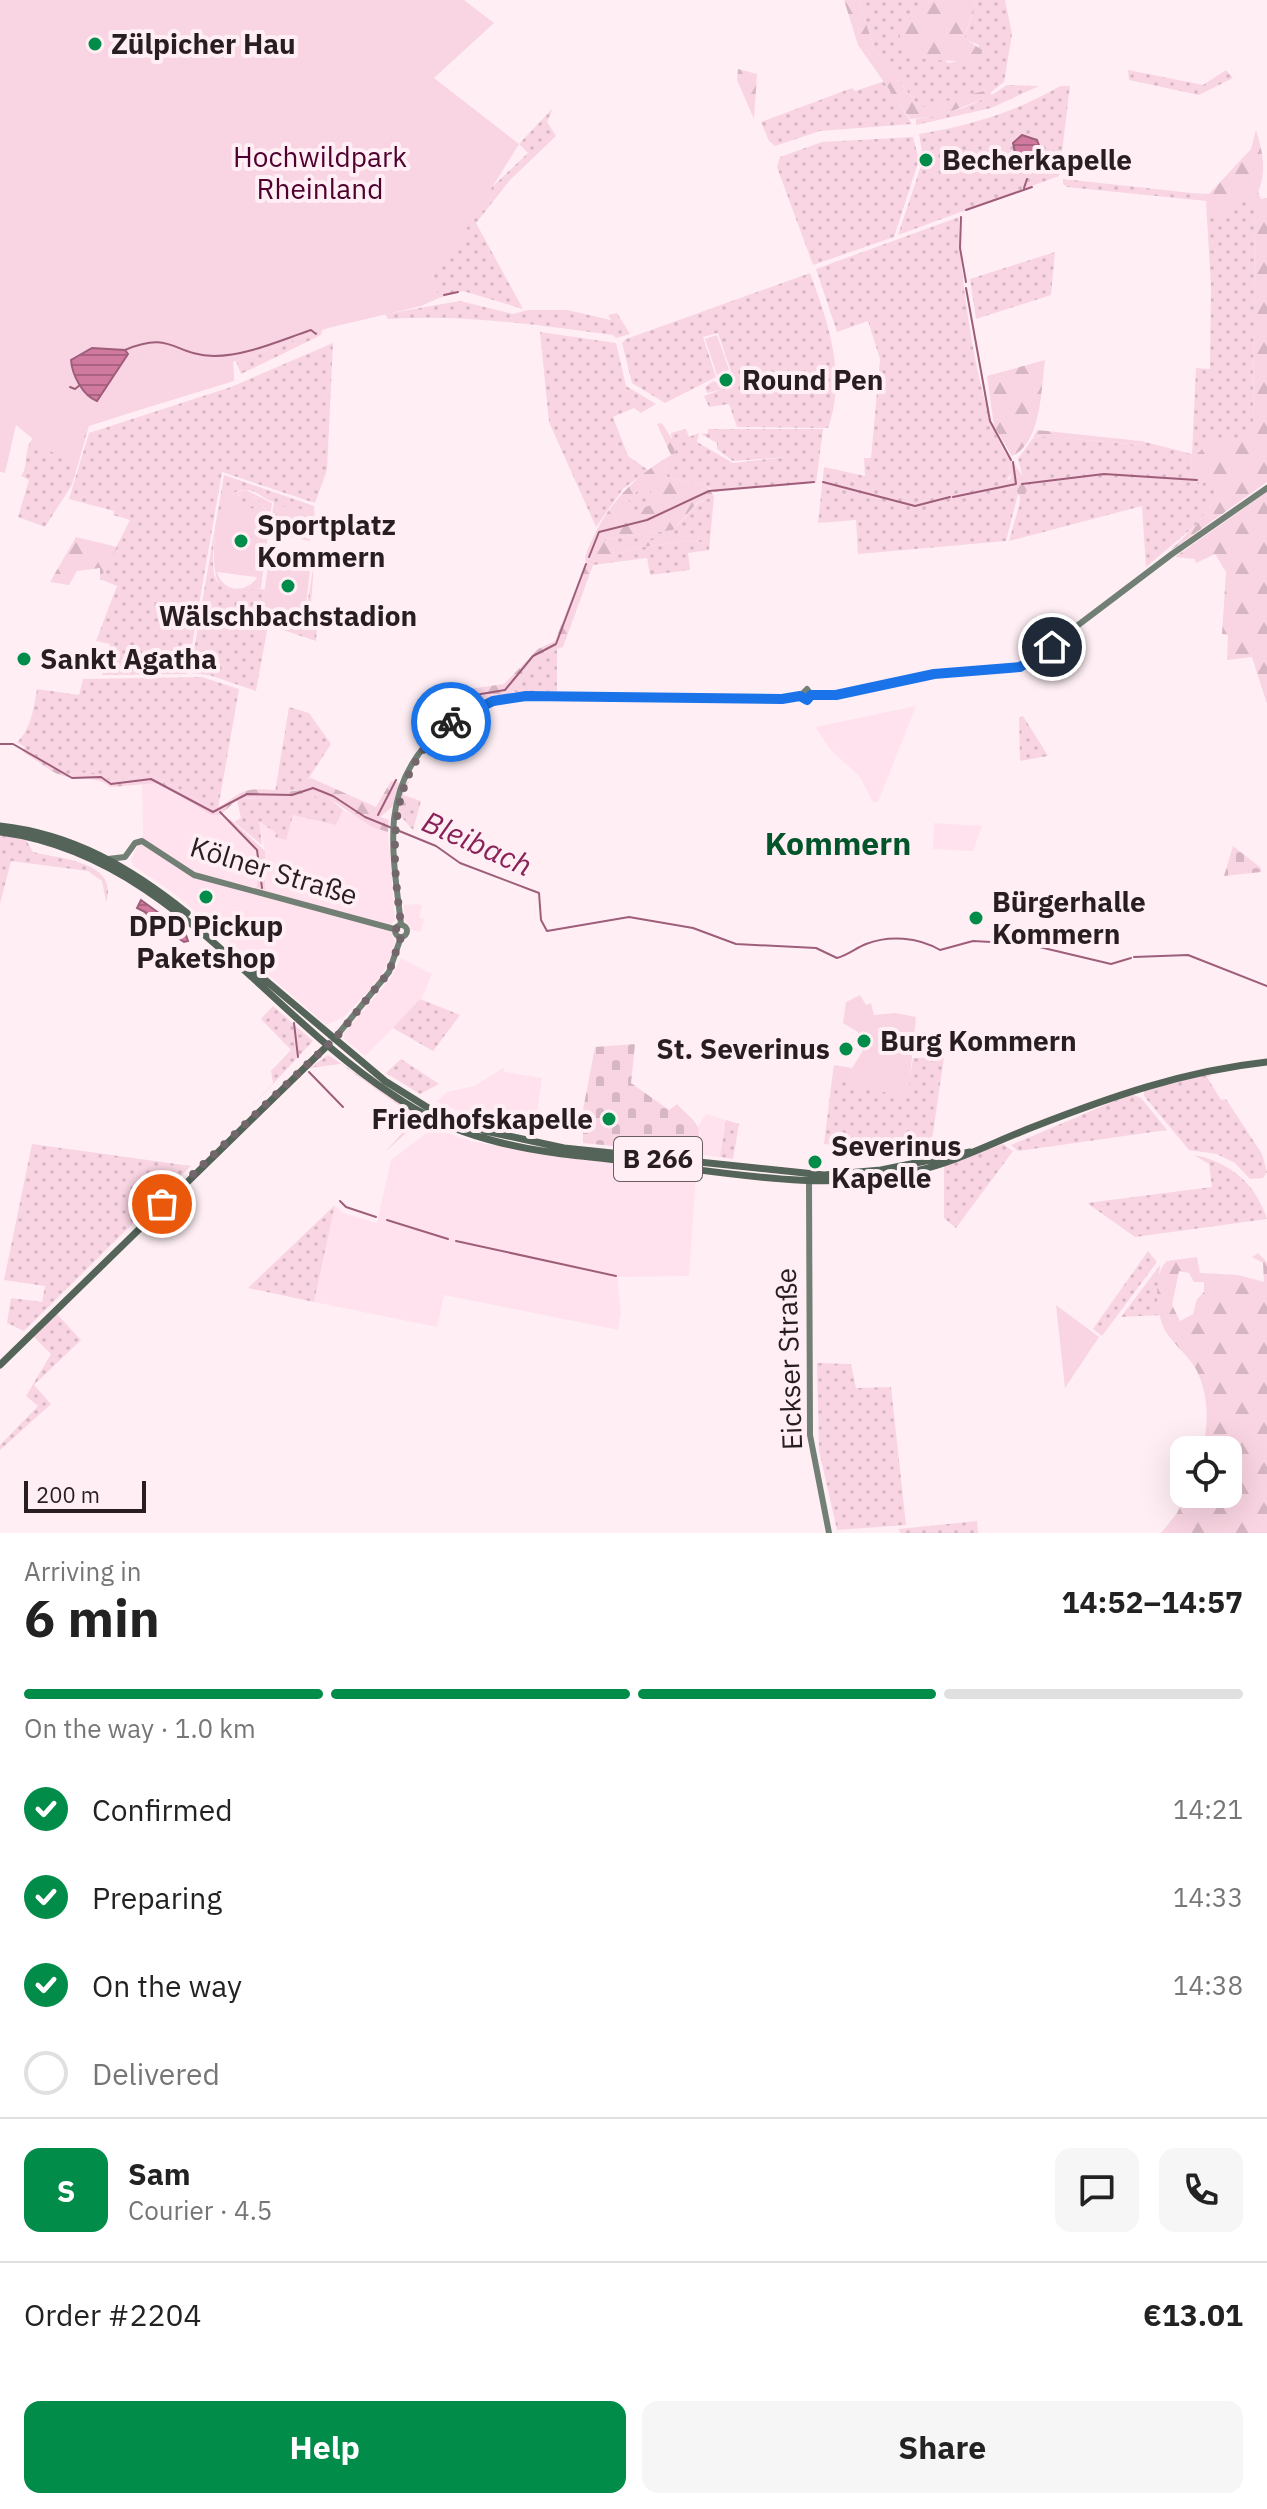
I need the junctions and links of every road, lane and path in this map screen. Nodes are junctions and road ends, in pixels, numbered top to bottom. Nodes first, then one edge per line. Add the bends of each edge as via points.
1 (1267, 488) edge
2 (0, 829) edge
3 (16, 831) junction
4 (108, 859) junction
5 (398, 927) junction
6 (401, 937) junction
7 (328, 1040) junction
8 (336, 1052) junction
9 (316, 1055) junction
10 (1267, 1062) edge
11 (970, 1152) junction
12 (809, 1181) junction
13 (0, 1365) edge
14 (829, 1533) edge

1 - 5 street via 1024,666 934,674 836,695 811,695 807,689 782,699 541,695 493,701 451,721 421,750 402,785 394,823
2 - 3 main road, B 266
3 - 4 main road, B 266 via 81,845
3 - 7 main road, B 266 via 90,857 157,897
4 - 5 street, Kölner Straße via 125,857 138,841 194,875
4 - 7 main road, B 266 via 162,893
5 - 6 street
5 - 6 street via 407,930
6 - 7 street via 389,972
7 - 8 main road, B 266
7 - 9 main road
7 - 11 main road, B 266 via 438,1114 540,1143 824,1175
8 - 9 main road
8 - 12 main road, B 266 via 422,1113 491,1141
9 - 13 main road
10 - 11 main road, B 266 via 1212,1068 1158,1082
11 - 12 main road, B 266 via 915,1172
12 - 14 street, Eickser Straße via 810,1435

